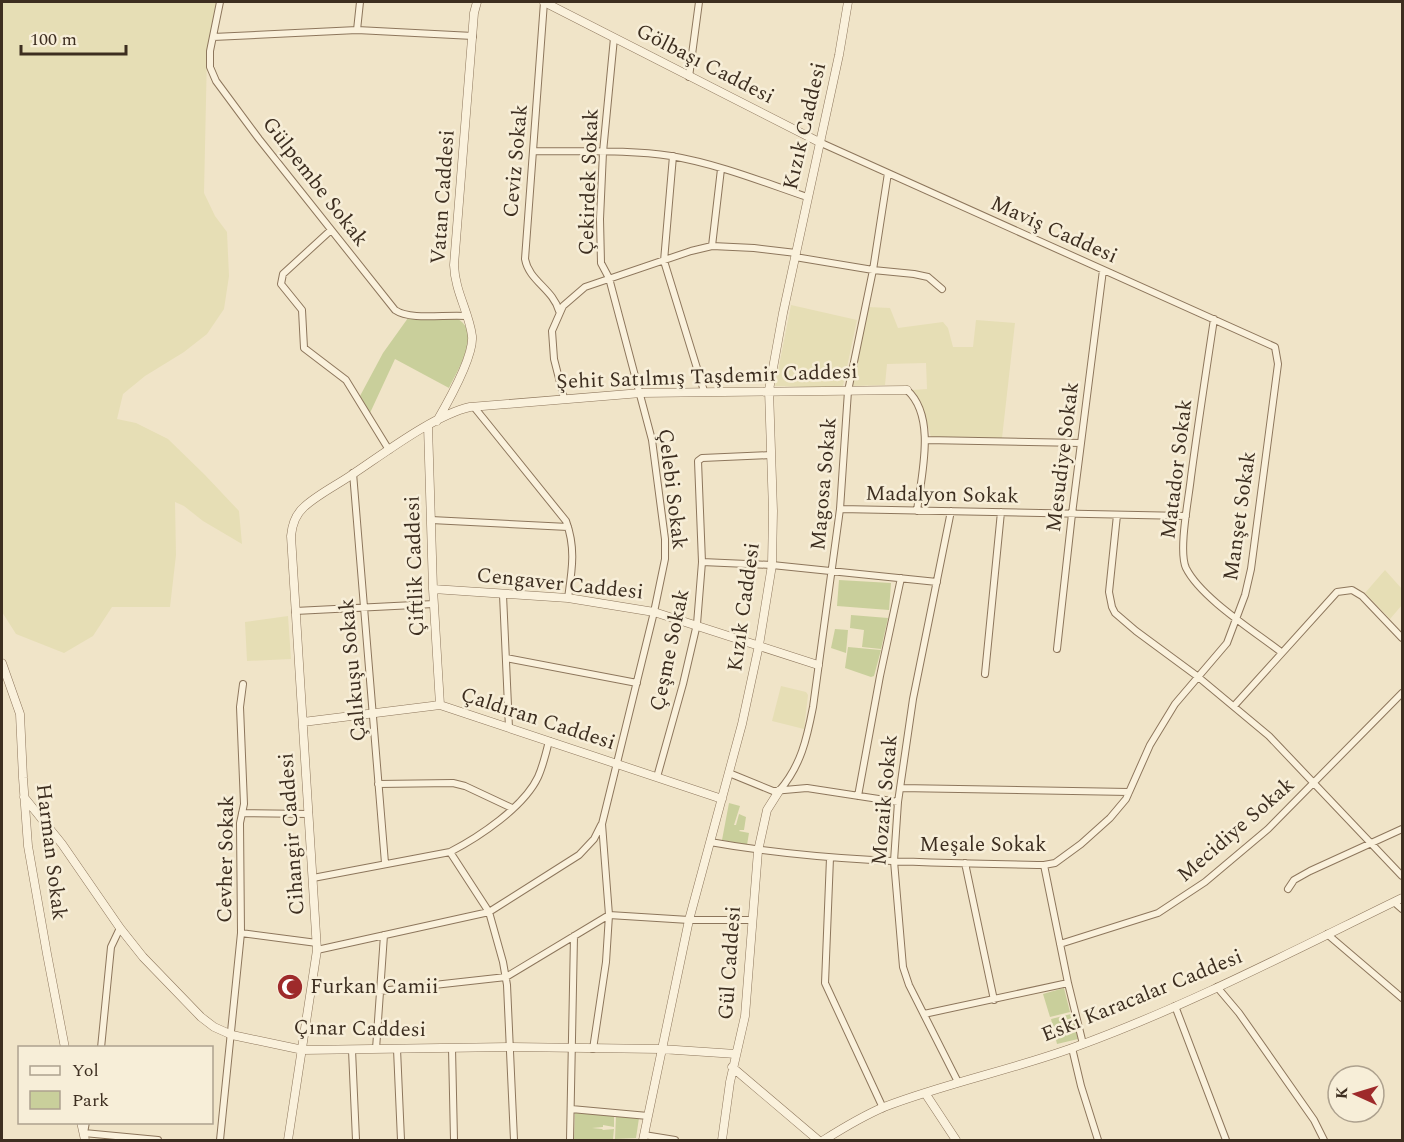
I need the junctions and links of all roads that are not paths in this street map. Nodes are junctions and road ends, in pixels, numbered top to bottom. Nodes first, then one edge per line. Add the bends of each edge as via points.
1 (220, 2) edge
2 (360, 2) edge
3 (477, 2) edge
4 (544, 2) edge
5 (699, 2) edge
6 (848, 2) edge
7 (357, 30) junction
8 (473, 36) junction
9 (213, 37) junction
10 (614, 38) junction
11 (689, 77) junction
12 (819, 142) junction
13 (534, 151) junction
14 (603, 152) junction
15 (673, 156) junction
16 (721, 169) junction
17 (888, 173) junction
18 (807, 197) junction
19 (331, 230) junction
20 (712, 246) junction
21 (795, 255) junction
22 (663, 261) junction
23 (873, 270) junction
24 (1103, 270) junction
25 (609, 278) junction
26 (942, 289) dead end
27 (559, 311) junction
28 (466, 316) junction
29 (1214, 319) junction
30 (1275, 347) joint
31 (769, 390) junction
32 (907, 390) joint
33 (704, 391) junction
34 (848, 391) junction
35 (641, 393) junction
36 (564, 398) junction
37 (474, 407) junction
38 (436, 422) junction
39 (428, 426) junction
40 (926, 440) junction
41 (1081, 443) junction
42 (389, 450) junction
43 (771, 455) junction
44 (353, 473) junction
45 (840, 509) junction
46 (917, 511) junction
47 (951, 511) junction
48 (1001, 512) junction
49 (1072, 514) junction
50 (1117, 515) junction
51 (1186, 516) junction
52 (431, 520) junction
53 (293, 523) joint
54 (568, 527) junction
55 (702, 562) junction
56 (772, 565) junction
57 (832, 572) junction
58 (901, 578) junction
59 (937, 582) junction
60 (433, 589) junction
61 (503, 595) junction
62 (568, 598) junction
63 (434, 604) junction
64 (364, 606) junction
65 (295, 612) junction
66 (654, 612) junction
67 (1237, 618) junction
68 (697, 624) junction
69 (1402, 638) edge
70 (759, 645) junction
71 (1057, 649) dead end
72 (1281, 652) junction
73 (506, 658) junction
74 (2, 663) edge
75 (818, 665) junction
76 (985, 674) dead end
77 (1197, 676) junction
78 (637, 683) junction
79 (243, 684) dead end
80 (1402, 693) edge
81 (440, 705) junction
82 (1234, 706) junction
83 (373, 713) junction
84 (303, 722) junction
85 (509, 728) junction
86 (549, 741) junction
87 (618, 764) junction
88 (729, 773) junction
89 (657, 777) junction
90 (1315, 783) junction
91 (378, 784) junction
92 (900, 788) junction
93 (779, 790) junction
94 (1129, 792) junction
95 (858, 796) junction
96 (24, 797) junction
97 (722, 799) junction
98 (898, 802) junction
99 (512, 808) junction
100 (242, 813) junction
101 (309, 814) junction
102 (602, 824) junction
103 (1402, 829) edge
104 (710, 842) junction
105 (1372, 843) junction
106 (758, 851) junction
107 (450, 852) junction
108 (830, 858) junction
109 (894, 861) junction
110 (385, 863) junction
111 (965, 863) junction
112 (1044, 865) junction
113 (1402, 876) edge
114 (313, 878) junction
115 (1288, 889) dead end
116 (1402, 898) edge
117 (1394, 902) junction
118 (1402, 909) edge
119 (489, 912) junction
120 (609, 915) junction
121 (689, 920) junction
122 (751, 920) junction
123 (120, 928) junction
124 (241, 933) junction
125 (1327, 934) junction
126 (384, 935) junction
127 (574, 936) junction
128 (1060, 944) junction
129 (317, 946) junction
130 (506, 976) junction
131 (1068, 983) junction
132 (1217, 987) junction
133 (380, 991) junction
134 (1402, 998) edge
135 (994, 1000) junction
136 (1175, 1006) junction
137 (924, 1014) junction
138 (232, 1035) junction
139 (1083, 1044) junction
140 (65, 1046) edge
141 (101, 1046) edge
142 (511, 1047) junction
143 (452, 1048) junction
144 (573, 1048) junction
145 (1072, 1048) junction
146 (376, 1049) junction
147 (397, 1049) junction
148 (593, 1049) junction
149 (660, 1049) junction
150 (303, 1050) junction
151 (352, 1050) junction
152 (736, 1054) junction
153 (732, 1067) junction
154 (958, 1082) junction
155 (926, 1093) junction
156 (571, 1108) junction
157 (883, 1108) junction
158 (648, 1116) junction
159 (85, 1137) edge
160 (643, 1138) edge
161 (158, 1140) edge
162 (220, 1140) edge
163 (288, 1140) edge
164 (356, 1140) edge
165 (401, 1140) edge
166 (454, 1140) edge
167 (514, 1140) edge
168 (570, 1140) edge
169 (675, 1140) edge
170 (722, 1140) edge
171 (818, 1140) edge
172 (824, 1140) edge
173 (956, 1140) edge
174 (1098, 1140) edge
175 (1226, 1140) edge
176 (1324, 1140) edge

1 - 9 street, Gülpembe Sokak
2 - 7 street
3 - 8 street, Vatan Caddesi
4 - 10 street, Gölbaşı Caddesi
4 - 13 street, Ceviz Sokak
5 - 11 street
6 - 12 street, Kızık Caddesi
7 - 8 street
7 - 9 street
8 - 28 street, Vatan Caddesi via 454,265
9 - 19 street, Gülpembe Sokak via 210,60 216,81
10 - 11 street, Gölbaşı Caddesi
10 - 14 street, Çekirdek Sokak
11 - 12 street, Gölbaşı Caddesi
12 - 17 street, Maviş Caddesi
12 - 18 street, Kızık Caddesi
13 - 14 street
13 - 27 street, Ceviz Sokak via 525,259 528,271 554,298
14 - 15 street
14 - 25 street, Çekirdek Sokak via 601,263
15 - 16 street
15 - 22 street
16 - 18 street
16 - 20 street
17 - 23 street, Magosa Sokak
17 - 24 street, Maviş Caddesi
18 - 21 street, Kızık Caddesi
19 - 28 street, Gülpembe Sokak via 400,313
19 - 42 street via 281,278 282,287 302,310 304,348 346,380
20 - 21 street
20 - 22 street
21 - 23 street
21 - 31 street, Kızık Caddesi
22 - 25 street
22 - 33 street
23 - 26 street via 922,275
23 - 34 street, Magosa Sokak
24 - 29 street, Maviş Caddesi
24 - 41 street, Mesudiye Sokak
25 - 27 street via 585,286
25 - 35 street, Çekirdek Sokak
27 - 36 street via 552,344
28 - 38 street, Vatan Caddesi via 472,334 470,350
29 - 30 street, Maviş Caddesi
29 - 51 street, Matador Sokak
30 - 67 street, Manşet Sokak via 1278,364 1251,569
31 - 33 street, Şehit Satılmış Taşdemir Caddesi
31 - 34 street, Şehit Satılmış Taşdemir Caddesi
31 - 43 street, Kızık Caddesi
32 - 34 street, Şehit Satılmış Taşdemir Caddesi
32 - 40 street via 918,404
33 - 35 street, Şehit Satılmış Taşdemir Caddesi
34 - 45 street, Magosa Sokak
35 - 36 street, Şehit Satılmış Taşdemir Caddesi
35 - 66 street, Çelebi Sokak via 652,440 665,539 664,573
36 - 37 street, Şehit Satılmış Taşdemir Caddesi
37 - 38 street, Şehit Satılmış Taşdemir Caddesi via 453,412
37 - 54 street
38 - 39 street, Şehit Satılmış Taşdemir Caddesi
39 - 42 street, Şehit Satılmış Taşdemir Caddesi
39 - 52 street, Çiftlik Caddesi
40 - 41 street
40 - 46 street
41 - 49 street, Mesudiye Sokak
42 - 44 street, Şehit Satılmış Taşdemir Caddesi
43 - 55 street, Çeşme Sokak via 698,461
43 - 56 street, Kızık Caddesi
44 - 53 street, Şehit Satılmış Taşdemir Caddesi via 304,507
44 - 64 street, Çalıkuşu Sokak
45 - 46 street, Madalyon Sokak
45 - 57 street, Magosa Sokak
46 - 47 street, Madalyon Sokak
47 - 48 street, Madalyon Sokak
47 - 59 street, Mozaik Sokak
48 - 49 street, Madalyon Sokak
48 - 76 street
49 - 50 street, Madalyon Sokak
49 - 71 street, Mesudiye Sokak
50 - 51 street, Madalyon Sokak
50 - 77 street via 1109,592 1112,607 1129,625
51 - 67 street, Matador Sokak via 1183,553 1187,569 1205,591
52 - 54 street
52 - 60 street, Çiftlik Caddesi
53 - 65 street, Cihangir Caddesi
54 - 62 street via 574,553
55 - 56 street
55 - 68 street, Çeşme Sokak
56 - 57 street
56 - 70 street, Kızık Caddesi
57 - 58 street
57 - 75 street, Magosa Sokak
58 - 59 street
58 - 95 street
59 - 92 street, Mozaik Sokak
60 - 61 street, Cengaver Caddesi
60 - 63 street, Çiftlik Caddesi
61 - 62 street, Cengaver Caddesi
61 - 73 street
62 - 66 street, Cengaver Caddesi
63 - 64 street
63 - 81 street, Çiftlik Caddesi
64 - 65 street
64 - 83 street, Çalıkuşu Sokak
65 - 84 street, Cihangir Caddesi
66 - 68 street, Cengaver Caddesi
66 - 78 street, Çelebi Sokak
67 - 72 street, Matador Sokak
67 - 77 street, Manşet Sokak via 1227,643
68 - 70 street, Cengaver Caddesi
68 - 89 street, Çeşme Sokak
69 - 72 street via 1362,596 1352,590 1341,590
70 - 75 street, Cengaver Caddesi
70 - 88 street, Kızık Caddesi
72 - 82 street
73 - 78 street
73 - 85 street
74 - 96 street, Harman Sokak via 20,714
75 - 93 street, Magosa Sokak via 801,758
77 - 82 street
77 - 94 street, Meşale Sokak via 1165,719
78 - 87 street, Çelebi Sokak
79 - 100 street, Cevher Sokak
80 - 90 street, Mecidiye Sokak
81 - 83 street, Çaldıran Caddesi
81 - 85 street, Çaldıran Caddesi
82 - 90 street
83 - 84 street, Çaldıran Caddesi
83 - 91 street, Çalıkuşu Sokak
84 - 101 street, Cihangir Caddesi
85 - 86 street, Çaldıran Caddesi
86 - 87 street, Çaldıran Caddesi
86 - 99 street via 539,776
87 - 89 street, Çaldıran Caddesi
87 - 102 street, Çelebi Sokak
88 - 93 street via 767,790
88 - 97 street, Kızık Caddesi
89 - 97 street, Çaldıran Caddesi
90 - 105 street
90 - 128 street, Mecidiye Sokak via 1268,829 1175,903 1148,917
91 - 99 street via 453,783
91 - 110 street, Çalıkuşu Sokak
92 - 94 street
92 - 98 street, Mozaik Sokak
93 - 95 street via 807,788
93 - 106 street, Gül Caddesi via 764,817
94 - 112 street, Meşale Sokak via 1110,818 1081,844 1054,863
95 - 98 street
96 - 123 street, Çınar Caddesi via 62,843
96 - 140 street, Harman Sokak via 31,866
97 - 104 street, Kızık Caddesi
98 - 109 street, Mozaik Sokak
99 - 107 street via 475,838
100 - 101 street
100 - 124 street, Cevher Sokak
101 - 114 street, Cihangir Caddesi
102 - 119 street via 579,855
102 - 120 street
103 - 105 street
104 - 106 street, Meşale Sokak
104 - 121 street, Kızık Caddesi
105 - 113 street
105 - 115 street via 1310,871 1294,880
106 - 108 street, Meşale Sokak
106 - 122 street, Gül Caddesi
107 - 110 street
107 - 119 street
108 - 109 street, Meşale Sokak
108 - 157 street via 825,983
109 - 111 street, Meşale Sokak
109 - 137 street, Mozaik Sokak via 903,968
110 - 114 street
111 - 112 street, Meşale Sokak
111 - 135 street
112 - 128 street
114 - 129 street, Cihangir Caddesi
116 - 117 street, Eski Karacalar Caddesi
117 - 118 street
117 - 125 street, Eski Karacalar Caddesi
119 - 126 street
119 - 130 street
120 - 121 street
120 - 127 street
120 - 148 street
121 - 122 street
121 - 149 street, Kızık Caddesi
122 - 152 street, Gül Caddesi via 745,1016
123 - 138 street, Çınar Caddesi via 201,1017
123 - 141 street via 111,947
124 - 129 street
124 - 138 street, Cevher Sokak
125 - 132 street, Eski Karacalar Caddesi
125 - 134 street
126 - 129 street
126 - 133 street
127 - 130 street
127 - 144 street
128 - 131 street
129 - 150 street, Cihangir Caddesi
130 - 133 street
130 - 142 street
131 - 135 street
131 - 139 street
132 - 136 street, Eski Karacalar Caddesi
132 - 176 street via 1314,1120
133 - 146 street
135 - 137 street
136 - 139 street, Eski Karacalar Caddesi
136 - 175 street
137 - 154 street, Mozaik Sokak
138 - 150 street, Çınar Caddesi
138 - 162 street, Cevher Sokak
139 - 145 street, Eski Karacalar Caddesi
142 - 143 street, Çınar Caddesi
142 - 144 street, Çınar Caddesi
142 - 167 street
143 - 147 street, Çınar Caddesi
143 - 166 street
144 - 148 street, Çınar Caddesi
144 - 156 street
145 - 154 street, Eski Karacalar Caddesi
145 - 174 street
146 - 147 street, Çınar Caddesi
146 - 151 street, Çınar Caddesi
147 - 165 street
148 - 149 street, Çınar Caddesi
149 - 152 street, Çınar Caddesi
149 - 158 street, Kızık Caddesi
150 - 151 street, Çınar Caddesi
150 - 163 street, Cihangir Caddesi
151 - 164 street
152 - 153 street, Gül Caddesi
153 - 170 street, Gül Caddesi
153 - 171 street
154 - 155 street, Eski Karacalar Caddesi
155 - 157 street, Eski Karacalar Caddesi
155 - 173 street
156 - 158 street
156 - 168 street
157 - 172 street, Eski Karacalar Caddesi
158 - 160 street, Kızık Caddesi
159 - 161 street
160 - 169 street

